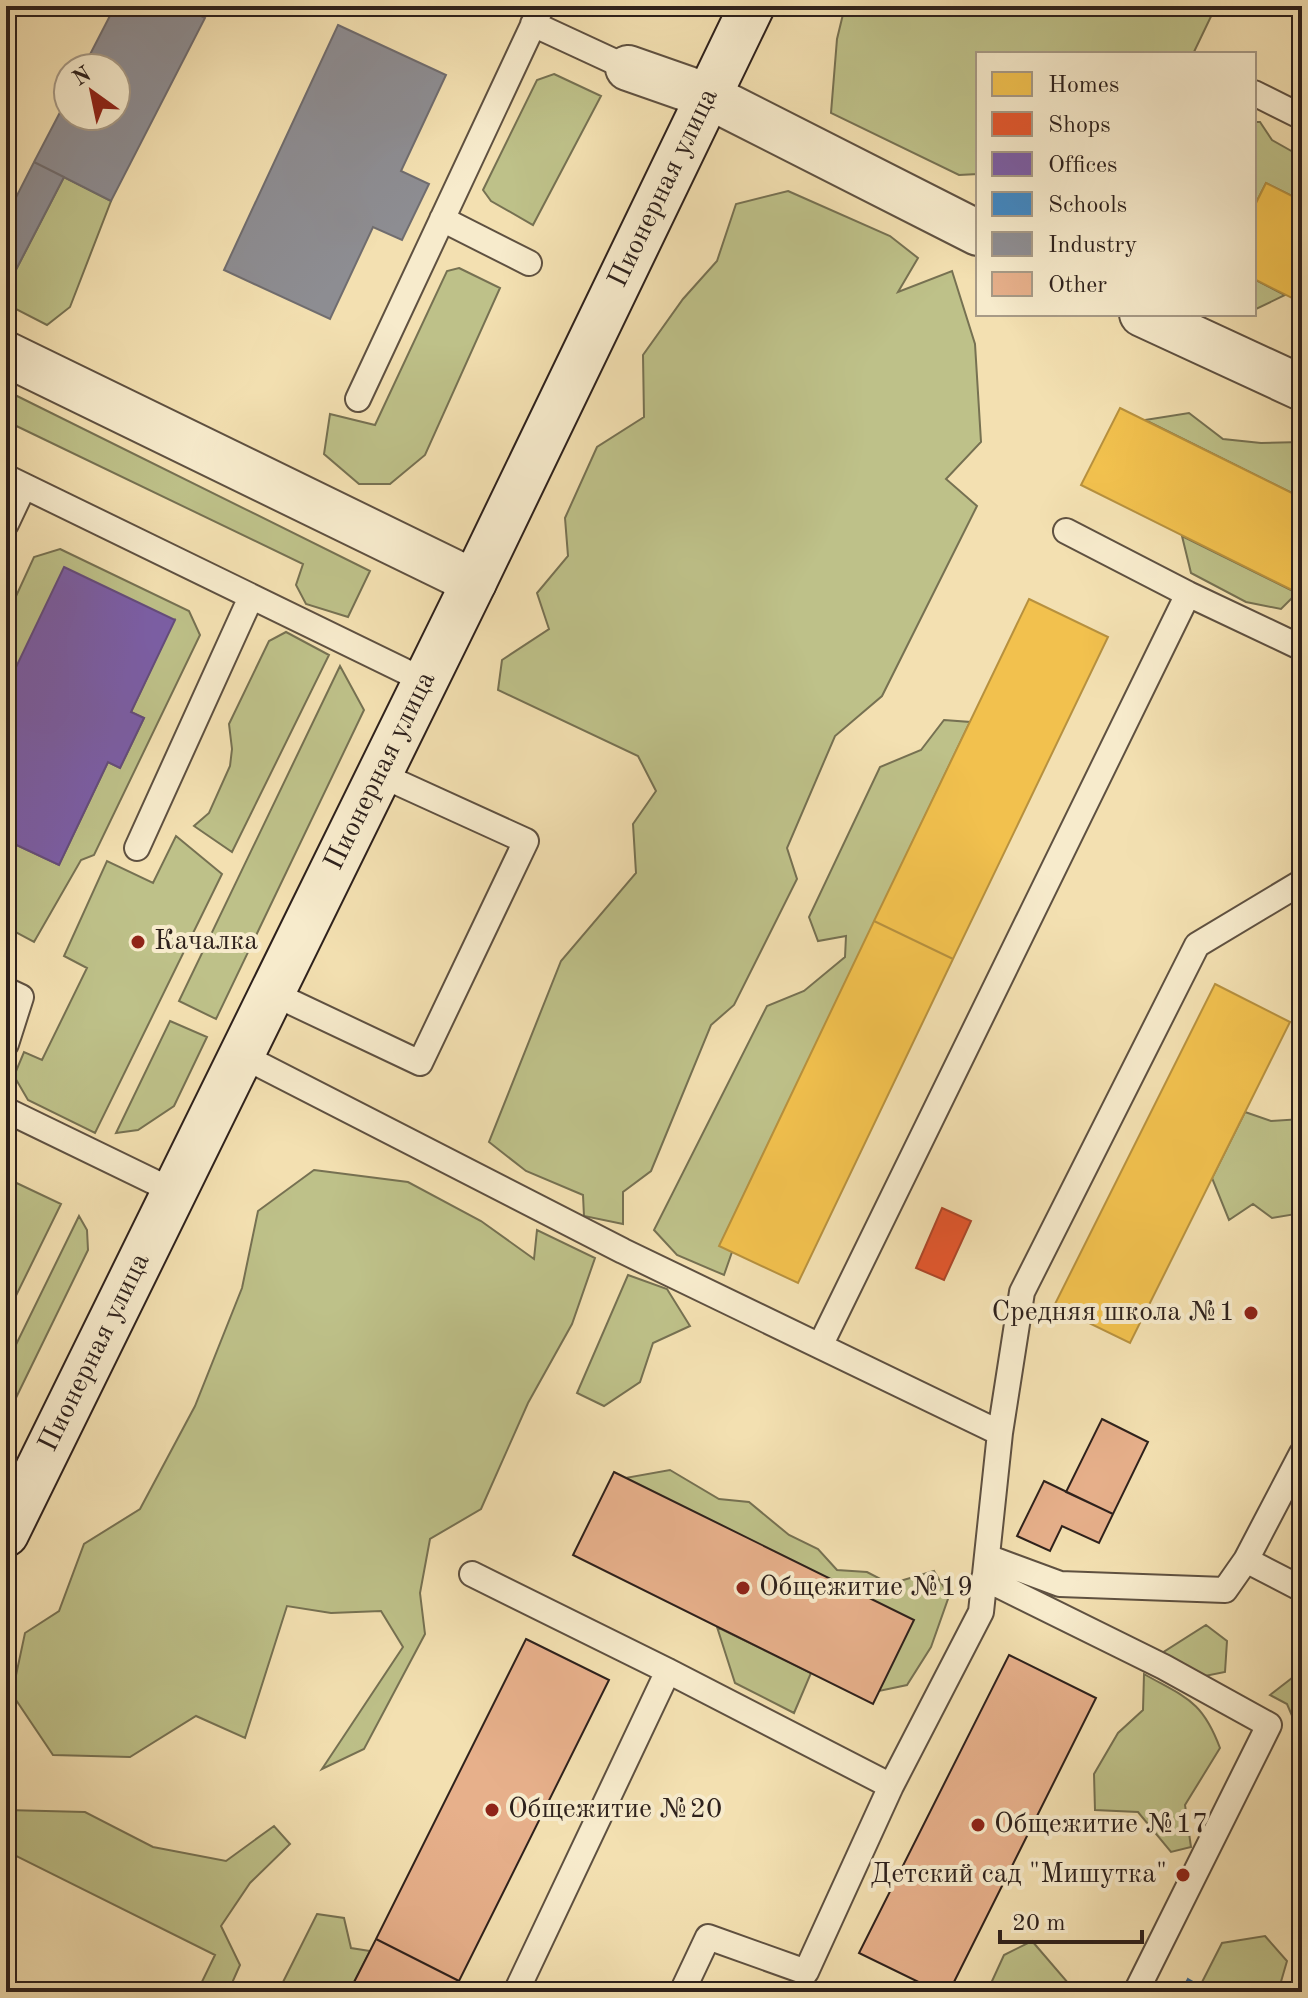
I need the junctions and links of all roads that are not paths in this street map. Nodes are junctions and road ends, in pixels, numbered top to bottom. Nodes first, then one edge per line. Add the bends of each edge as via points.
1 (752, 6) edge
2 (537, 15) edge
3 (628, 68) joint
4 (1256, 94) edge
5 (708, 96) junction
6 (1302, 117) edge
7 (442, 219) junction
8 (969, 220) edge
9 (529, 263) dead end
10 (1146, 316) edge
11 (7, 357) edge
12 (1302, 388) edge
13 (358, 399) dead end
14 (15, 481) edge
15 (6, 524) edge
16 (1066, 531) dead end
17 (474, 582) junction
18 (1188, 594) junction
19 (251, 597) junction
20 (1302, 648) edge
21 (425, 681) junction
22 (379, 774) junction
23 (137, 848) dead end
24 (1302, 882) edge
25 (6, 990) edge
26 (272, 993) junction
27 (6, 1044) edge
28 (241, 1055) junction
29 (6, 1110) edge
30 (175, 1192) junction
31 (820, 1346) junction
32 (1000, 1433) junction
33 (1302, 1453) edge
34 (19, 1474) edge
35 (6, 1534) edge
36 (1246, 1560) junction
37 (986, 1567) junction
38 (472, 1574) dead end
39 (1302, 1589) edge
40 (668, 1671) junction
41 (891, 1786) junction
42 (516, 1992) edge
43 (682, 1992) edge
44 (1136, 1992) edge

1 - 5 main road, Пионерная улица
2 - 3 lane
2 - 7 lane
3 - 5 main road
4 - 6 lane
5 - 8 main road
5 - 17 main road, Пионерная улица
7 - 9 lane
7 - 13 lane
10 - 12 main road
11 - 17 main road
14 - 15 lane
14 - 19 lane
16 - 18 lane
17 - 21 main road, Пионерная улица
18 - 20 lane
18 - 31 lane
19 - 21 lane
19 - 23 lane
21 - 22 main road, Пионерная улица
22 - 26 main road, Пионерная улица
22 - 26 lane via 526,841 427,1050 420,1063
24 - 32 lane via 1197,945 1022,1292
25 - 27 lane via 21,997
26 - 28 main road, Пионерная улица
28 - 30 main road, Пионерная улица
28 - 31 lane
29 - 30 lane
30 - 34 main road, Пионерная улица
31 - 32 lane
32 - 37 lane
33 - 36 lane
34 - 35 main road, Пионерная улица
36 - 37 lane via 1225,1590 1060,1584
36 - 39 lane
37 - 41 lane via 981,1612
37 - 44 lane via 1269,1725
38 - 40 lane
40 - 41 lane
40 - 42 lane
41 - 43 lane via 806,1972 708,1937

